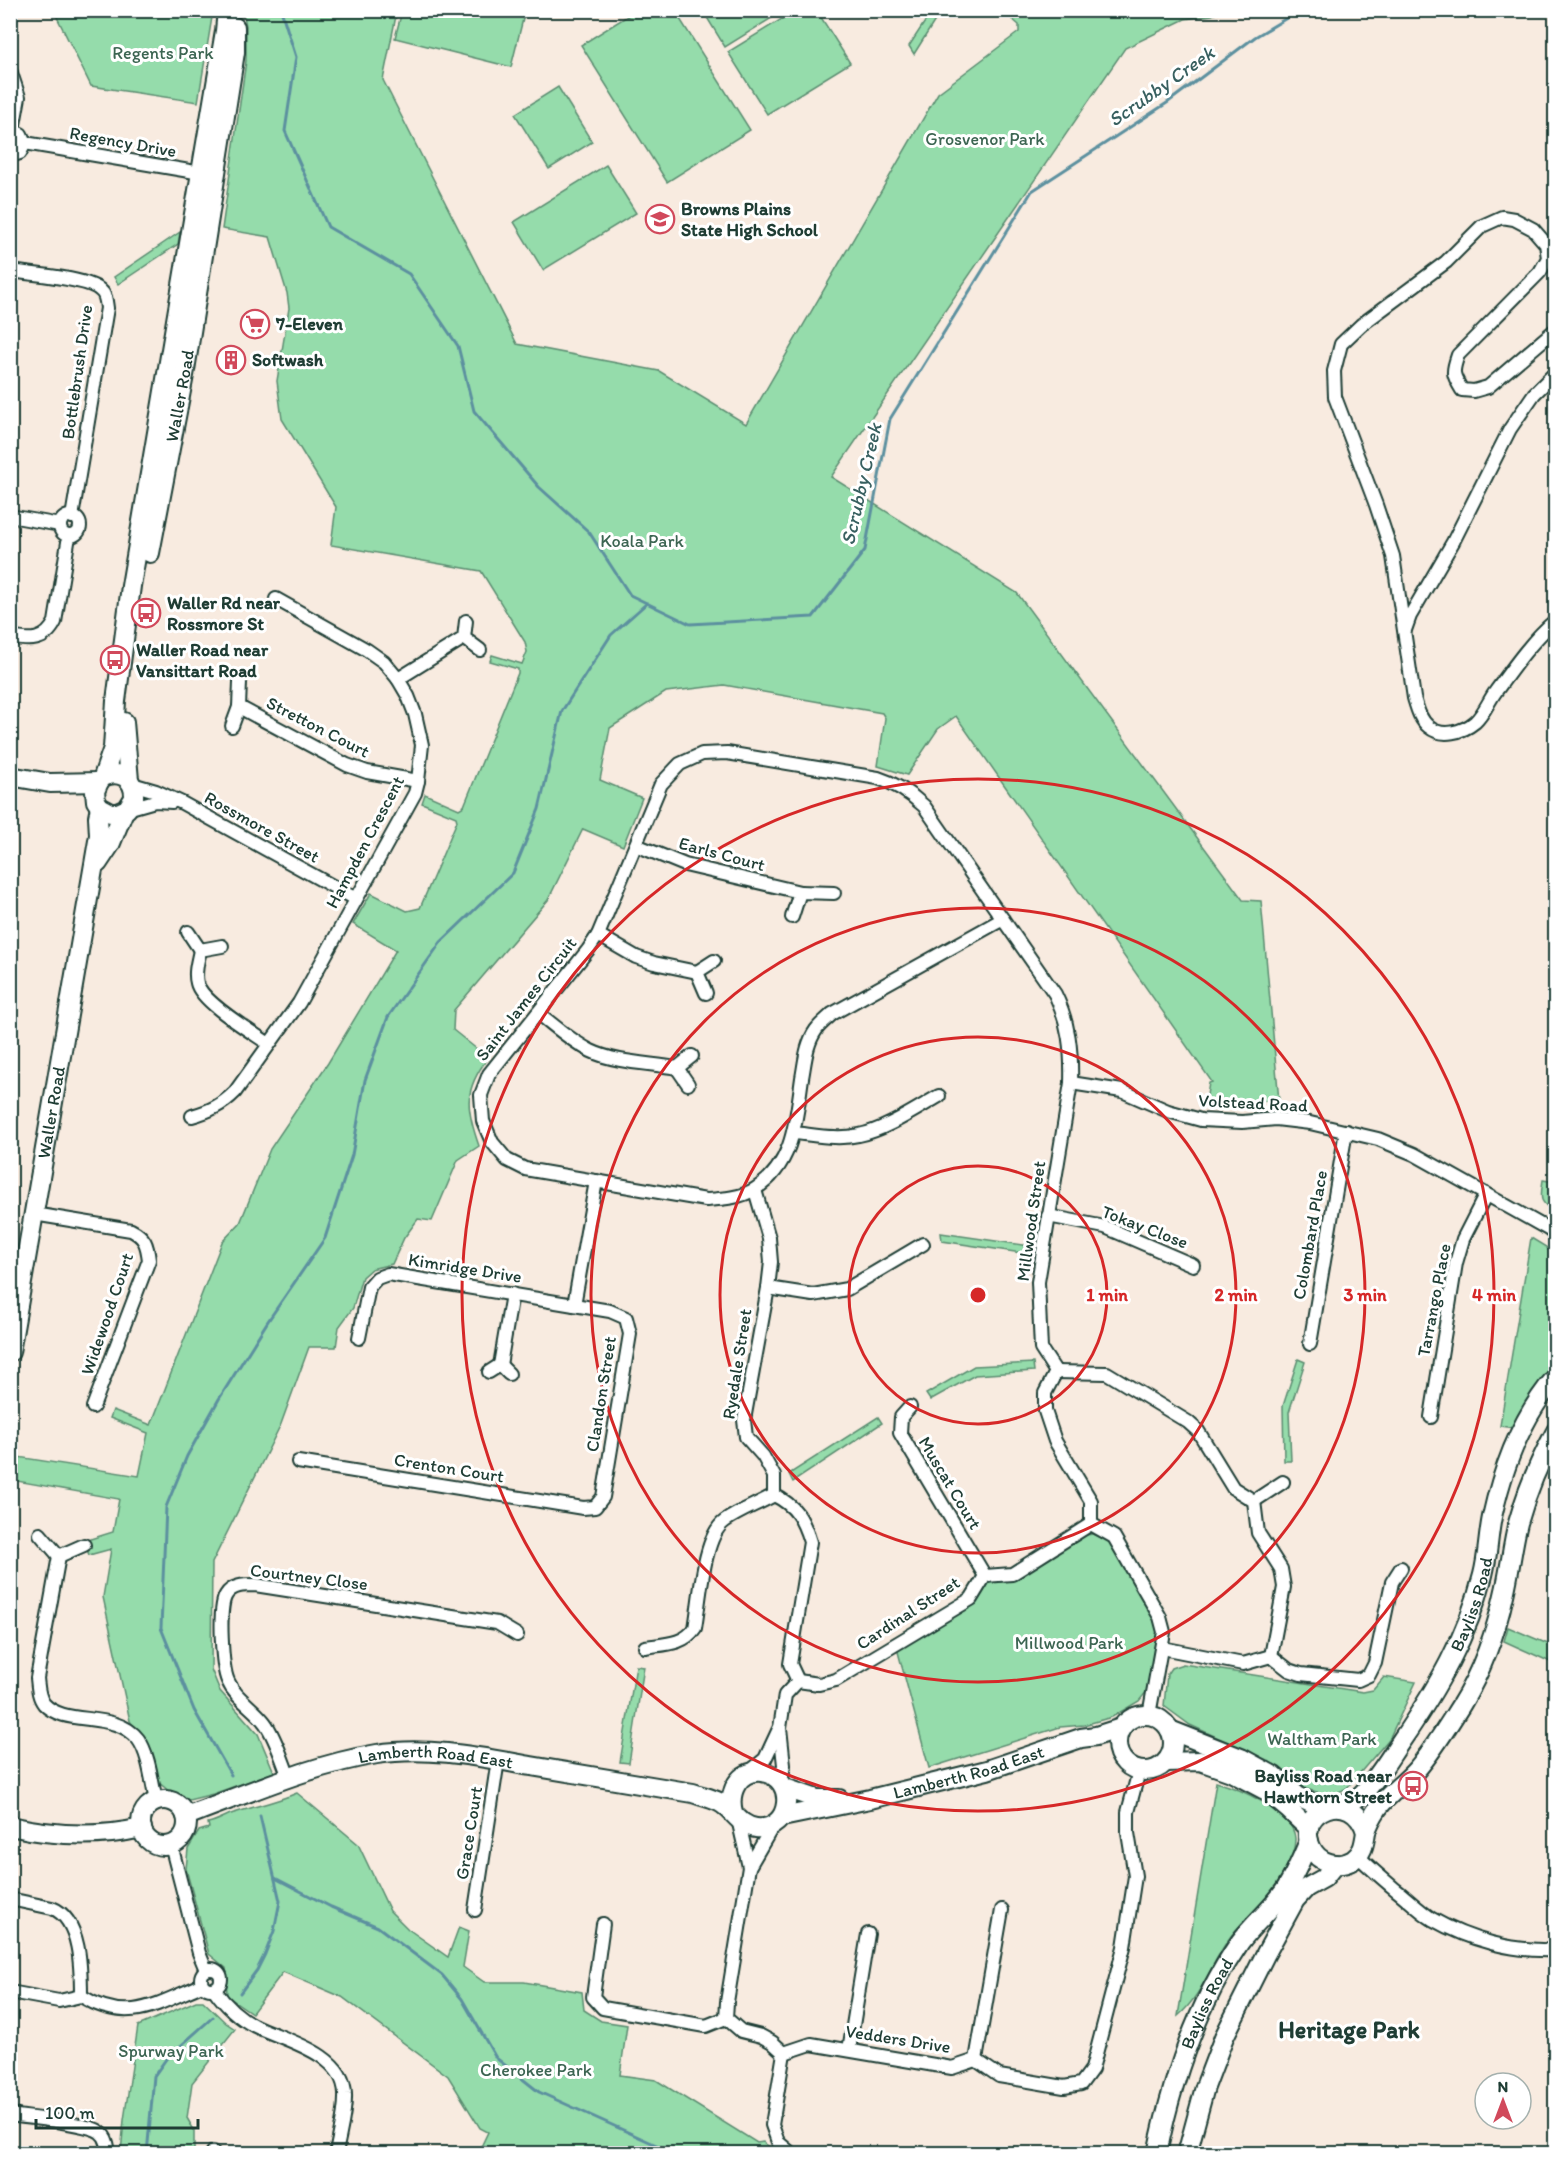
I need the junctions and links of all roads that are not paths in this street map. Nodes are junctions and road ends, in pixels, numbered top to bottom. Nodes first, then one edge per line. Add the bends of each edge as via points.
1 (227, 10) edge
2 (232, 10) edge
3 (10, 70) edge
4 (12, 130) edge
5 (25, 143) junction
6 (10, 156) edge
7 (208, 175) junction
8 (10, 271) edge
9 (1556, 329) edge
10 (1556, 372) edge
11 (159, 461) junction
12 (10, 516) edge
13 (72, 517) junction
14 (60, 525) junction
15 (69, 536) junction
16 (276, 599) dead end
17 (1556, 620) edge
18 (466, 621) dead end
19 (1403, 634) junction
20 (10, 637) edge
21 (464, 638) junction
22 (480, 650) dead end
23 (398, 679) junction
24 (240, 682) dead end
25 (239, 706) junction
26 (232, 726) dead end
27 (10, 776) edge
28 (101, 780) junction
29 (131, 782) junction
30 (418, 782) junction
31 (50, 783) junction
32 (182, 803) junction
33 (98, 804) junction
34 (125, 810) junction
35 (636, 845) junction
36 (92, 872) junction
37 (800, 892) junction
38 (834, 893) dead end
39 (356, 899) junction
40 (792, 917) dead end
41 (1003, 919) junction
42 (188, 932) dead end
43 (598, 935) junction
44 (222, 946) dead end
45 (200, 950) junction
46 (714, 961) dead end
47 (698, 972) junction
48 (706, 993) dead end
49 (538, 1013) junction
50 (269, 1044) junction
51 (692, 1056) dead end
52 (677, 1068) junction
53 (1071, 1083) junction
54 (688, 1084) dead end
55 (939, 1096) dead end
56 (192, 1116) dead end
57 (1346, 1131) junction
58 (794, 1133) junction
59 (596, 1181) junction
60 (755, 1190) junction
61 (1486, 1194) junction
62 (34, 1215) junction
63 (1048, 1216) junction
64 (1556, 1235) edge
65 (923, 1244) dead end
66 (1193, 1265) dead end
67 (768, 1288) junction
68 (512, 1294) junction
69 (574, 1305) junction
70 (359, 1338) dead end
71 (1310, 1344) dead end
72 (10, 1352) edge
73 (489, 1372) dead end
74 (1056, 1372) junction
75 (1556, 1377) edge
76 (93, 1407) dead end
77 (910, 1407) dead end
78 (1431, 1417) dead end
79 (1556, 1431) edge
80 (298, 1461) dead end
81 (1284, 1482) dead end
82 (774, 1495) junction
83 (1254, 1501) junction
84 (595, 1507) joint
85 (1091, 1524) junction
86 (40, 1534) dead end
87 (84, 1545) dead end
88 (59, 1556) junction
89 (1401, 1568) dead end
90 (985, 1576) junction
91 (517, 1635) dead end
92 (645, 1647) dead end
93 (1162, 1648) junction
94 (1271, 1656) junction
95 (798, 1681) junction
96 (1149, 1715) junction
97 (780, 1728) junction
98 (1121, 1728) junction
99 (1170, 1730) junction
100 (1066, 1744) junction
101 (1118, 1754) junction
102 (498, 1760) junction
103 (1166, 1762) junction
104 (1138, 1771) junction
105 (290, 1777) junction
106 (743, 1777) junction
107 (783, 1785) junction
108 (693, 1792) junction
109 (870, 1799) junction
110 (156, 1801) junction
111 (1332, 1808) junction
112 (186, 1816) junction
113 (736, 1816) junction
114 (778, 1821) junction
115 (10, 1826) edge
116 (141, 1828) junction
117 (1366, 1832) junction
118 (1309, 1835) junction
119 (171, 1845) junction
120 (1358, 1856) junction
121 (1335, 1864) junction
122 (749, 1866) junction
123 (10, 1899) edge
124 (475, 1910) dead end
125 (1002, 1910) dead end
126 (603, 1924) dead end
127 (868, 1934) dead end
128 (1556, 1950) edge
129 (206, 1970) junction
130 (208, 1987) junction
131 (10, 1992) edge
132 (81, 1996) junction
133 (726, 2018) junction
134 (849, 2050) junction
135 (784, 2054) junction
136 (976, 2060) junction
137 (10, 2115) edge
138 (109, 2154) edge
139 (336, 2154) edge
140 (792, 2154) edge
141 (1157, 2154) edge
142 (1187, 2154) edge

1 - 7 street, Waller Road
2 - 7 street, Waller Road via 235,52
3 - 4 street via 18,97
4 - 5 street via 21,134
5 - 6 street via 20,153
5 - 7 street, Regency Drive
7 - 11 street, Waller Road via 186,316 185,370
8 - 13 street, Bottlebrush Drive via 89,283 105,297 107,308
9 - 19 street via 1488,387 1462,390 1455,380 1453,371 1458,355 1548,258 1546,244 1533,229 1502,217 1482,226 1446,262 1341,344 1334,370 1335,397 1393,556
10 - 19 street via 1534,394 1510,429
11 - 28 street, Waller Road via 131,586 113,748
11 - 29 street, Waller Road via 123,699
12 - 14 street
13 - 14 street via 63,519
13 - 15 street via 80,526
14 - 15 street via 63,534
15 - 20 street via 51,630 36,639
16 - 23 street, Hampden Crescent via 367,650
17 - 19 street via 1543,630 1476,721 1448,733 1429,728 1421,717
18 - 21 street
21 - 22 street
21 - 23 street
23 - 30 street, Hampden Crescent via 419,728 422,745
24 - 25 street, Stretton Court
25 - 26 street, Stretton Court
25 - 30 street, Stretton Court via 347,765
27 - 31 street
28 - 29 street via 117,774
28 - 31 street
28 - 33 street, Waller Road via 95,791
29 - 32 street, Rossmore Street
29 - 34 street, Waller Road via 134,798
30 - 39 street, Hampden Crescent
31 - 33 street
32 - 34 street, Rossmore Street via 155,801
32 - 39 street, Rossmore Street
33 - 34 street via 111,813
33 - 36 street, Waller Road via 99,835
34 - 36 street, Waller Road via 110,845
35 - 37 street, Earls Court via 685,865
35 - 41 street, Saint James Circuit via 661,784 680,764 702,754 727,753 878,778 896,784 924,806
35 - 43 street, Saint James Circuit
36 - 62 street, Waller Road
37 - 38 street, Earls Court
37 - 40 street
39 - 50 street, Hampden Crescent via 298,1003
41 - 53 street, Saint James Circuit via 1064,1012 1072,1060
41 - 58 street via 832,1014 816,1030 806,1051
42 - 45 street
43 - 47 street via 636,957
43 - 49 street, Saint James Circuit
44 - 45 street
45 - 50 street via 197,985 205,998
46 - 47 street
47 - 48 street
49 - 52 street via 592,1051
49 - 59 street, Saint James Circuit via 489,1074 481,1095 483,1121 492,1142 507,1160 525,1169
50 - 56 street, Hampden Crescent via 224,1103
51 - 52 street
52 - 54 street
53 - 57 street, Volstead Road via 1122,1091 1201,1120 1276,1119
53 - 63 street, Millwood Street
55 - 58 street via 860,1135
57 - 61 street, Volstead Road via 1414,1154
57 - 71 street, Colombard Place
58 - 60 street via 782,1162
59 - 60 street, Saint James Circuit via 706,1200
59 - 69 street
60 - 67 street, Ryedale Street via 769,1238
61 - 64 street, Volstead Road
61 - 78 street, Tarrango Place via 1463,1239 1456,1263
62 - 72 street, Waller Road
62 - 76 street, Widewood Court via 130,1230 143,1236 148,1248 149,1260
63 - 66 street, Tokay Close via 1105,1227
63 - 74 street, Millwood Street via 1038,1281 1041,1349
65 - 67 street via 847,1289 813,1295
67 - 82 street, Ryedale Street via 744,1420 746,1437 764,1456 774,1476
68 - 69 street, Kimridge Drive
68 - 70 street, Kimridge Drive via 388,1274 369,1287
68 - 73 street via 505,1369
69 - 84 street, Clandon Street via 626,1318 630,1334 603,1497
74 - 83 street via 1107,1373 1188,1422 1198,1431 1233,1488
74 - 85 street via 1045,1393 1045,1411 1055,1441 1091,1501
75 - 111 street, Bayliss Road via 1521,1430 1505,1468 1483,1574 1452,1658 1375,1779 1358,1797
77 - 90 street, Muscat Court via 902,1417 900,1432
79 - 117 street, Bayliss Road via 1528,1489 1504,1597 1463,1701 1416,1769 1377,1809
80 - 84 street, Crenton Court
81 - 83 street
82 - 92 street via 723,1522 715,1532 709,1545 695,1628 690,1635 682,1641
82 - 95 street via 789,1502 805,1524 810,1542 790,1664
83 - 94 street via 1258,1533 1281,1569 1284,1587
85 - 90 street, Cardinal Street via 1012,1574
85 - 93 street via 1114,1537 1161,1617
86 - 88 street
87 - 88 street
88 - 110 street via 37,1678 39,1693 44,1704 58,1713 120,1725 132,1732 145,1753
89 - 94 street via 1392,1582 1369,1675 1358,1680 1301,1674
90 - 95 street, Cardinal Street via 970,1599 836,1680 819,1684
91 - 105 street, Courtney Close via 497,1623 382,1604 255,1585 231,1590 223,1602 222,1661 227,1680 267,1725
93 - 94 street via 1243,1664
93 - 96 street
95 - 97 street via 785,1695
96 - 98 street, Lamberth Road East via 1133,1718
96 - 99 street
97 - 106 street via 765,1759
97 - 107 street
98 - 100 street, Lamberth Road East
98 - 101 street via 1116,1745
99 - 103 street via 1173,1747
99 - 111 street via 1241,1758 1274,1776 1300,1798
100 - 101 street, Lamberth Road East via 1098,1746
100 - 109 street, Lamberth Road East via 987,1770
101 - 104 street, Lamberth Road East
102 - 105 street, Lamberth Road East via 458,1754 379,1754 339,1761
102 - 108 street, Lamberth Road East
102 - 124 street, Grace Court
103 - 104 street via 1154,1770
103 - 118 street via 1200,1761 1231,1772 1265,1790 1288,1809
104 - 136 street via 1128,1812 1135,1876 1124,1947 1092,2069 1081,2084 1064,2087 999,2076
105 - 112 street, Lamberth Road East
106 - 107 street via 765,1772
106 - 108 street, Lamberth Road East via 722,1789
106 - 113 street via 731,1796
107 - 109 street, Lamberth Road East via 818,1799
107 - 114 street via 788,1802
108 - 113 street, Lamberth Road East via 720,1802
109 - 114 street, Lamberth Road East
110 - 112 street via 171,1801
110 - 116 street via 144,1812
111 - 117 street via 1349,1809 1358,1815
111 - 118 street, Bayliss Road via 1317,1814
112 - 119 street via 183,1837
113 - 114 street via 755,1828
113 - 122 street
114 - 122 street
115 - 116 street via 98,1835
116 - 119 street via 149,1841
117 - 120 street, Bayliss Road
118 - 121 street via 1318,1857
118 - 141 street, Bayliss Road via 1285,1891 1241,1941 1193,2031
119 - 129 street
120 - 121 street, Bayliss Road
120 - 128 street via 1430,1918 1498,1945
121 - 142 street, Bayliss Road via 1324,1878 1295,1900 1264,1955 1224,2037 1205,2087
122 - 133 street
123 - 132 street via 52,1908 67,1918 78,1950
125 - 136 street
126 - 133 street via 593,1997 603,2008 706,2026
127 - 134 street
129 - 130 street via 201,1977
129 - 130 street via 220,1975 220,1984
130 - 132 street via 127,2011 98,2007
130 - 139 street via 240,2017 301,2045 338,2072 345,2094
131 - 132 street via 59,2001
133 - 135 street via 741,2031 772,2042
134 - 135 street, Vedders Drive via 811,2044
134 - 136 street, Vedders Drive via 952,2068
135 - 140 street via 772,2125 778,2142
137 - 138 street via 99,2131

